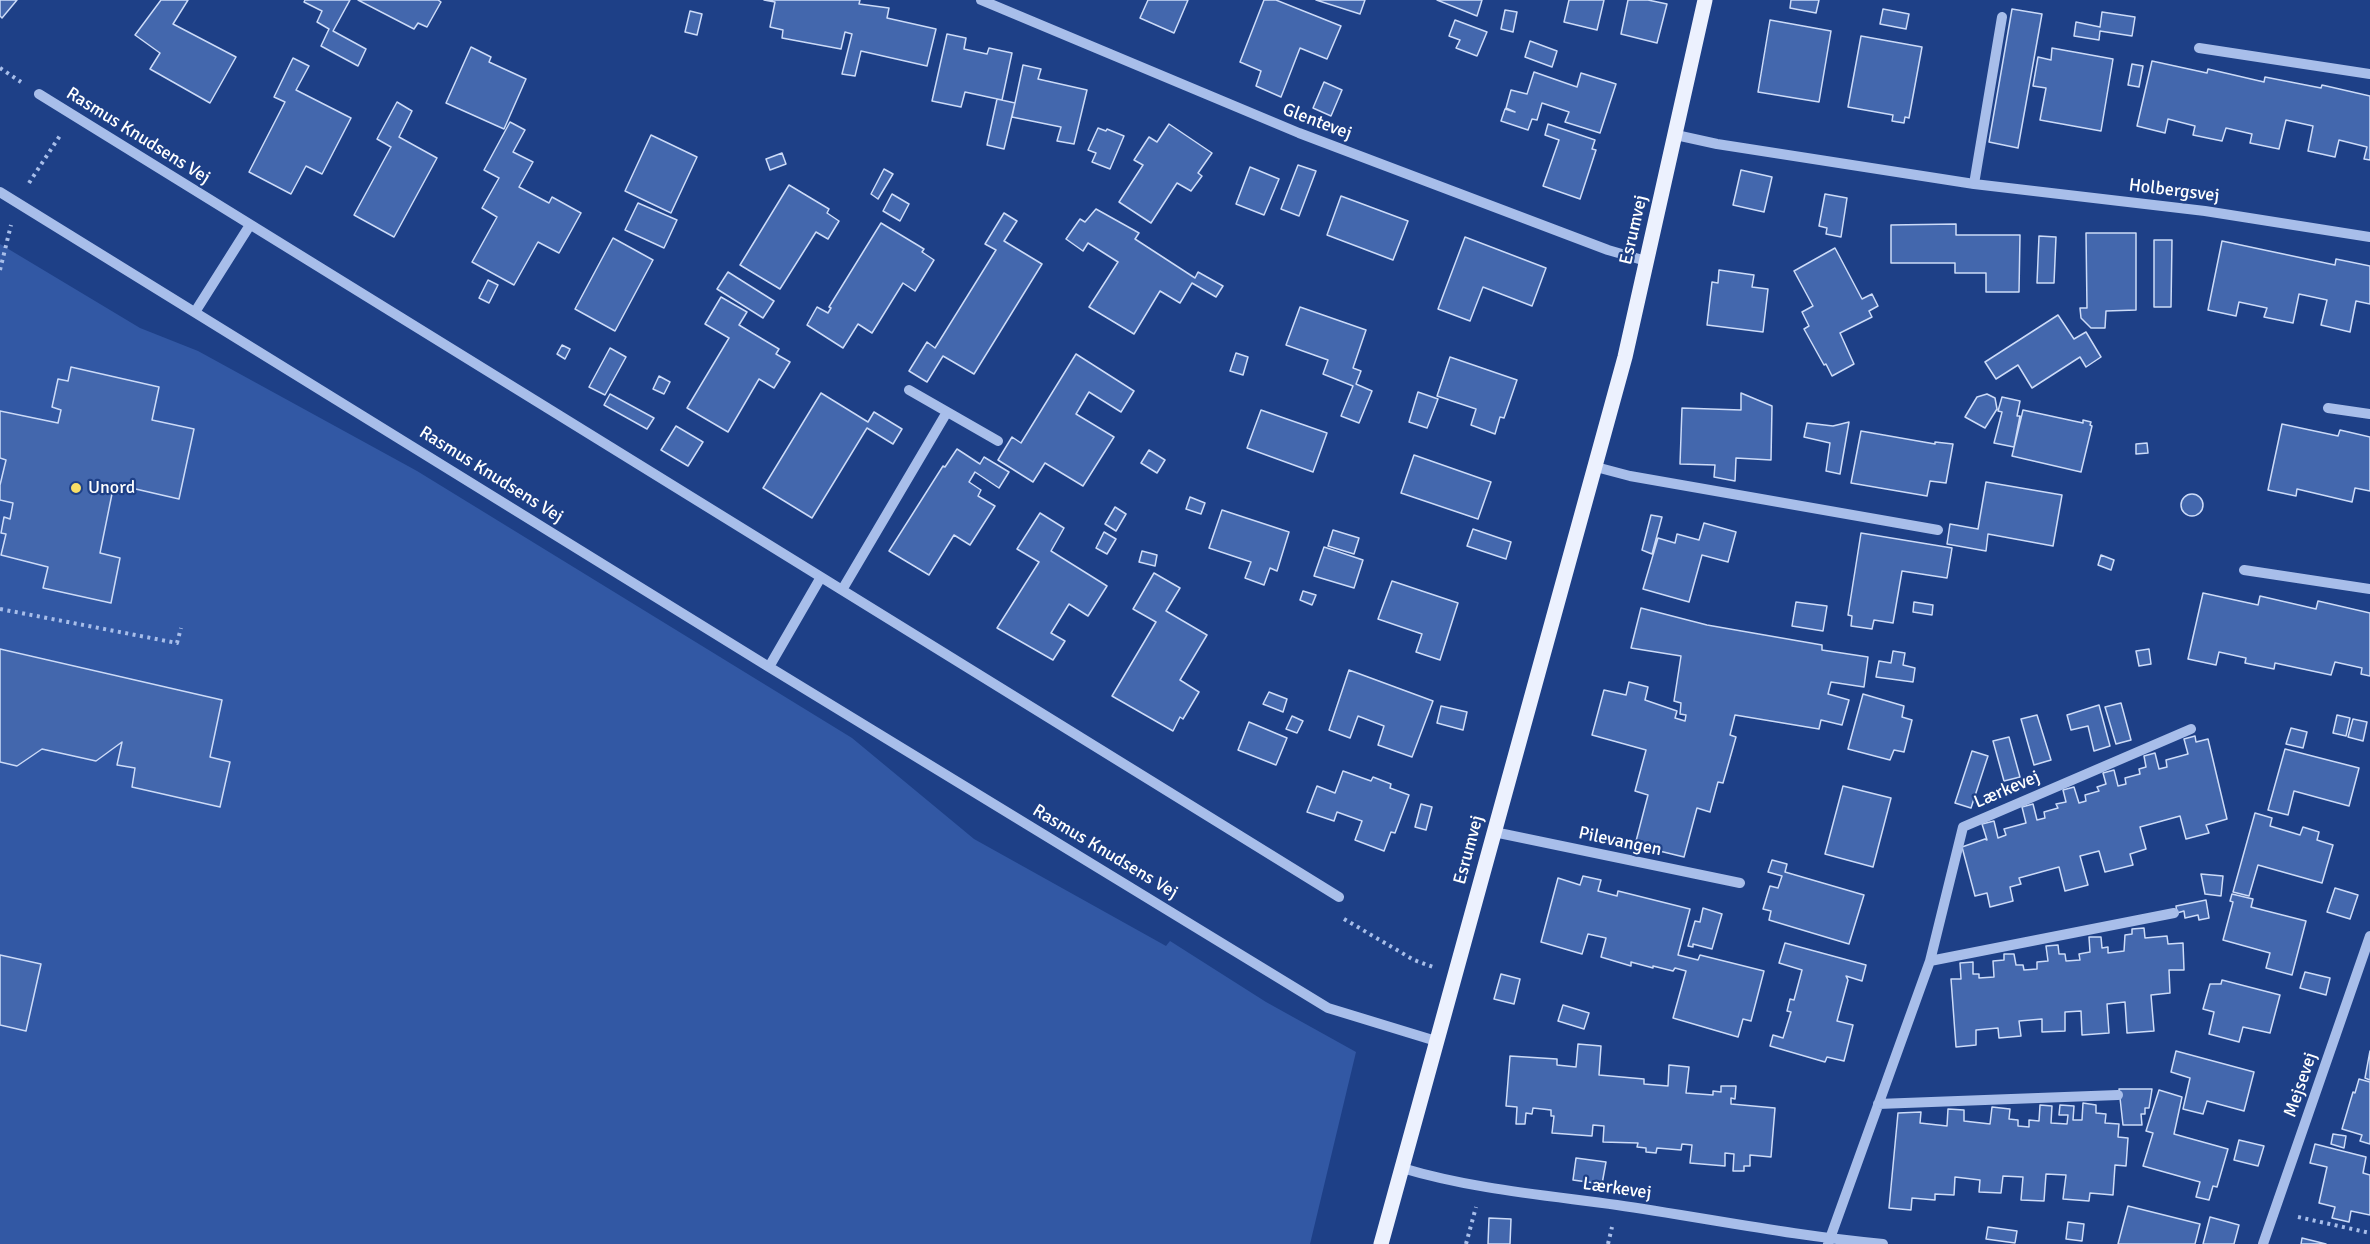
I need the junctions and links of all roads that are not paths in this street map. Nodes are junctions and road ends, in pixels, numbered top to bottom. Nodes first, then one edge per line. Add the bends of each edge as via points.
1 (981, 0) edge
2 (1705, 0) edge
3 (2002, 17) dead end
4 (2199, 48) dead end
5 (2370, 74) edge
6 (39, 94) dead end
7 (1676, 135) junction
8 (1974, 184) junction
9 (0, 192) edge
10 (250, 225) junction
11 (2370, 237) edge
12 (1646, 261) junction
13 (195, 312) junction
14 (909, 390) dead end
15 (2328, 408) dead end
16 (947, 412) junction
17 (2370, 414) edge
18 (998, 441) dead end
19 (1596, 467) junction
20 (1938, 530) dead end
21 (2244, 570) dead end
22 (821, 578) junction
23 (2370, 589) edge
24 (843, 590) junction
25 (769, 667) junction
26 (2191, 729) dead end
27 (1494, 832) junction
28 (1740, 883) dead end
29 (1339, 897) road end
30 (2174, 913) dead end
31 (2370, 936) edge
32 (1930, 961) junction
33 (1436, 1041) junction
34 (2118, 1095) dead end
35 (1878, 1104) junction
36 (1402, 1168) junction
37 (1829, 1241) edge
38 (1381, 1244) edge
39 (1883, 1244) edge
40 (2263, 1244) edge

1 - 12 street, Glentevej via 1299,134
2 - 7 main road, Esrumvej
3 - 8 street
4 - 5 street
6 - 10 street, Rasmus Knudsens Vej
7 - 8 street, Holbergsvej
7 - 12 main road, Esrumvej
8 - 11 street, Holbergsvej via 2205,211
9 - 13 street, Rasmus Knudsens Vej
10 - 13 street
10 - 22 street, Rasmus Knudsens Vej
12 - 19 main road, Esrumvej
13 - 25 street, Rasmus Knudsens Vej
14 - 16 street
15 - 17 street
16 - 18 street
16 - 24 street
19 - 20 street
19 - 27 main road, Esrumvej
21 - 23 street
22 - 24 street, Rasmus Knudsens Vej
22 - 25 street
24 - 29 street, Rasmus Knudsens Vej
25 - 33 street, Rasmus Knudsens Vej via 1328,1008
26 - 32 street, Lærkevej via 1963,827
27 - 28 street, Pilevangen
27 - 33 main road, Esrumvej
30 - 32 street
31 - 40 street, Mejsevej
32 - 35 street, Lærkevej
33 - 36 main road, Esrumvej
34 - 35 street
35 - 37 street, Lærkevej
36 - 37 street, Lærkevej via 1482,1188 1618,1205
36 - 38 main road, Esrumvej
37 - 39 street, Lærkevej

